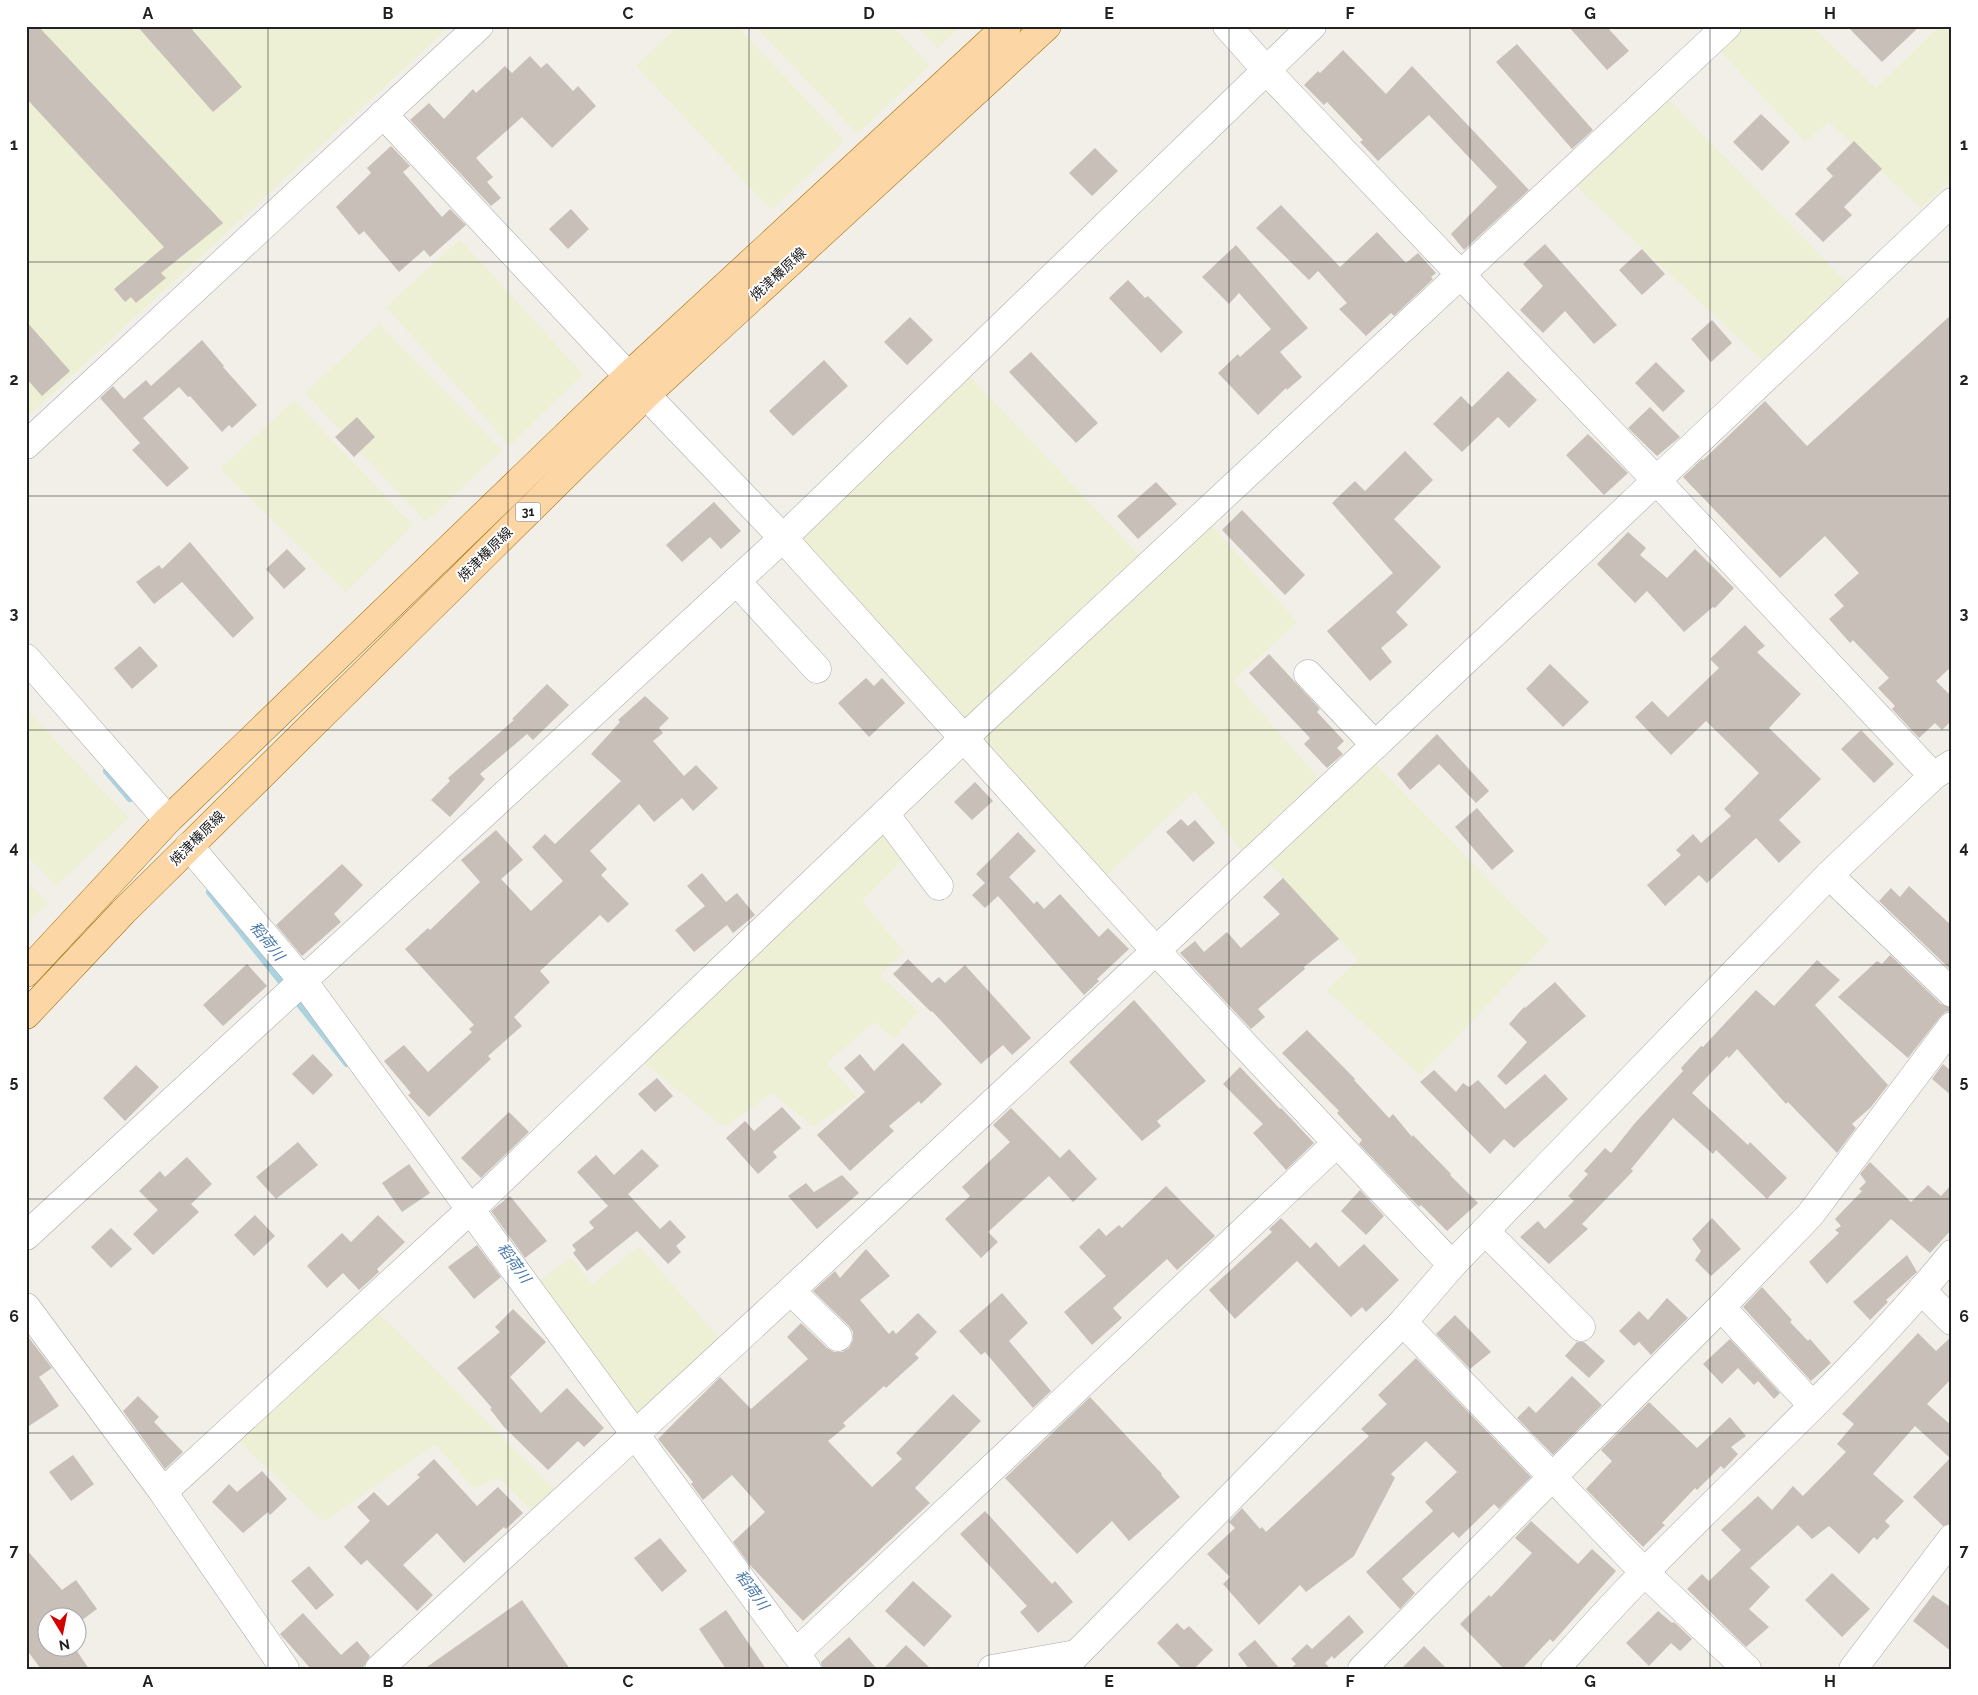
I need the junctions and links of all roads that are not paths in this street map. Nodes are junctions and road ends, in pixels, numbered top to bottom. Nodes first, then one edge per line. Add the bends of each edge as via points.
1 (479, 26) edge
2 (1007, 26) edge
3 (1047, 26) edge
4 (1228, 26) edge
5 (1312, 26) edge
6 (1727, 26) edge
7 (1265, 69) junction
8 (383, 114) junction
9 (1952, 202) edge
10 (1460, 275) junction
11 (637, 386) junction
12 (26, 445) edge
13 (1656, 480) junction
14 (783, 538) junction
15 (736, 581) junction
16 (26, 658) edge
17 (817, 668) dead end
18 (1308, 674) dead end
19 (964, 738) junction
20 (1375, 745) junction
21 (1943, 770) edge
22 (885, 814) junction
23 (168, 820) junction
24 (189, 846) junction
25 (1829, 875) junction
26 (939, 886) dead end
27 (1156, 951) junction
28 (26, 973) edge
29 (302, 982) junction
30 (1952, 993) edge
31 (26, 1016) edge
32 (1952, 1026) edge
33 (1337, 1143) junction
34 (464, 1216) junction
35 (1485, 1231) junction
36 (26, 1236) edge
37 (1952, 1254) edge
38 (1452, 1265) junction
39 (790, 1291) junction
40 (1922, 1291) junction
41 (1721, 1307) junction
42 (26, 1308) edge
43 (1952, 1321) edge
44 (1403, 1322) junction
45 (1581, 1327) dead end
46 (838, 1338) dead end
47 (1813, 1406) junction
48 (635, 1435) junction
49 (1553, 1478) junction
50 (162, 1492) junction
51 (1952, 1538) edge
52 (1644, 1572) junction
53 (801, 1661) edge
54 (1069, 1662) edge
55 (285, 1669) edge
56 (379, 1669) edge
57 (992, 1669) edge
58 (1362, 1669) edge
59 (1555, 1669) edge
60 (1748, 1669) edge
61 (1853, 1669) edge

1 - 8 street
2 - 11 main road, 焼津榛原線 / 31
3 - 11 main road, 焼津榛原線 / 31
4 - 7 street
5 - 7 street
6 - 10 street
7 - 10 street
7 - 14 street
8 - 11 street
8 - 12 street
9 - 13 street
10 - 13 street
10 - 19 street
11 - 14 street
11 - 23 main road, 焼津榛原線 / 31
11 - 24 main road, 焼津榛原線 / 31
13 - 20 street
13 - 21 street
14 - 15 street
14 - 19 street
15 - 17 street
15 - 29 street
16 - 23 street
18 - 20 street
19 - 22 street
19 - 27 street
20 - 27 street
21 - 25 street
22 - 26 street
22 - 34 street
23 - 28 main road, 焼津榛原線 / 31
24 - 29 street
24 - 31 main road, 焼津榛原線 / 31
25 - 30 street
25 - 35 street
27 - 33 street
27 - 39 street
29 - 34 street
29 - 36 street
32 - 41 street via 1810,1215
33 - 38 street
33 - 53 street
34 - 48 street
34 - 50 street
35 - 38 street
35 - 45 street
37 - 40 street
38 - 44 street
39 - 46 street
39 - 48 street
40 - 43 street
40 - 47 street
41 - 47 street
41 - 49 street
42 - 50 street
44 - 49 street
44 - 54 street
47 - 52 street
48 - 53 street
48 - 56 street
49 - 52 street
49 - 58 street
50 - 55 street
51 - 61 street
52 - 59 street
52 - 60 street
54 - 57 street

